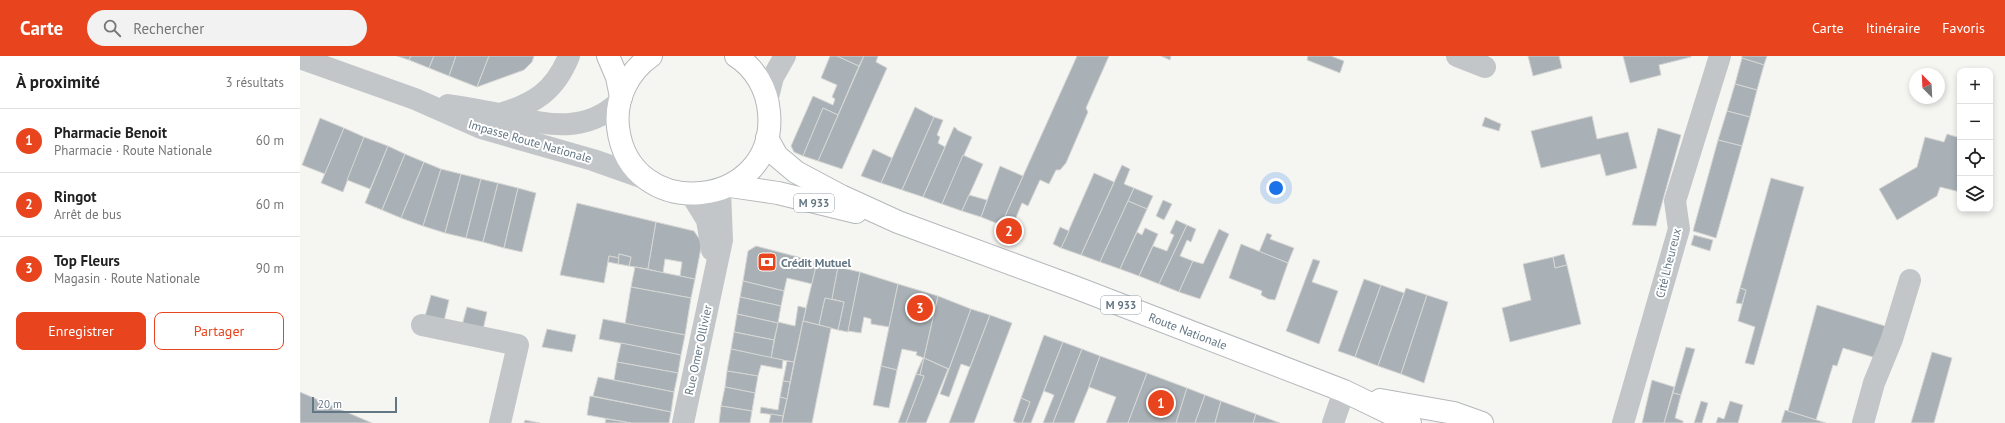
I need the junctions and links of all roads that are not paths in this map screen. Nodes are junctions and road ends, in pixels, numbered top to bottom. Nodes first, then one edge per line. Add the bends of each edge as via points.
1 (569, 56) edge
2 (608, 56) edge
3 (651, 56) edge
4 (736, 56) edge
5 (785, 56) edge
6 (1457, 56) edge
7 (1720, 56) edge
8 (300, 58) edge
9 (1485, 67) dead end
10 (415, 99) junction
11 (620, 99) junction
12 (767, 101) junction
13 (499, 114) junction
14 (767, 138) junction
15 (647, 178) junction
16 (725, 188) junction
17 (691, 194) junction
18 (898, 222) junction
19 (714, 277) junction
20 (1910, 280) dead end
21 (422, 325) dead end
22 (1344, 391) junction
23 (500, 423) edge
24 (683, 423) edge
25 (1333, 423) edge
26 (1410, 423) edge
27 (1482, 423) edge
28 (1622, 423) edge
29 (1863, 423) edge

1 - 13 street via 554,84 540,97 520,108
2 - 11 main road via 617,77
3 - 11 main road via 632,75
4 - 12 main road via 755,75
5 - 12 street via 773,77
6 - 9 street
7 - 28 street, Cité Lheureux via 1675,201 1679,229
8 - 10 street, Impasse Route Nationale
10 - 13 street, Impasse Route Nationale
10 - 15 street, Impasse Route Nationale via 481,128
11 - 13 street, Impasse Route Nationale via 592,119 568,125
11 - 15 main road via 618,122 623,148 633,164
12 - 14 main road
14 - 16 main road via 762,152 753,165 742,177
14 - 18 main road, Route Nationale / M 933 via 777,156 796,172
15 - 17 main road via 671,191
16 - 17 main road via 706,194
16 - 18 main road, Route Nationale / M 933 via 778,193
16 - 19 street, Rue Omer Ollivier via 722,240
17 - 19 street, Rue Omer Ollivier via 703,212 710,230
18 - 22 main road, Route Nationale / M 933 via 1070,285
19 - 24 street, Rue Omer Ollivier
20 - 29 street via 1892,340 1874,382
21 - 23 street via 518,345
22 - 25 street
22 - 26 main road, Route Nationale / M 933
22 - 27 main road, Route Nationale / M 933 via 1454,413

